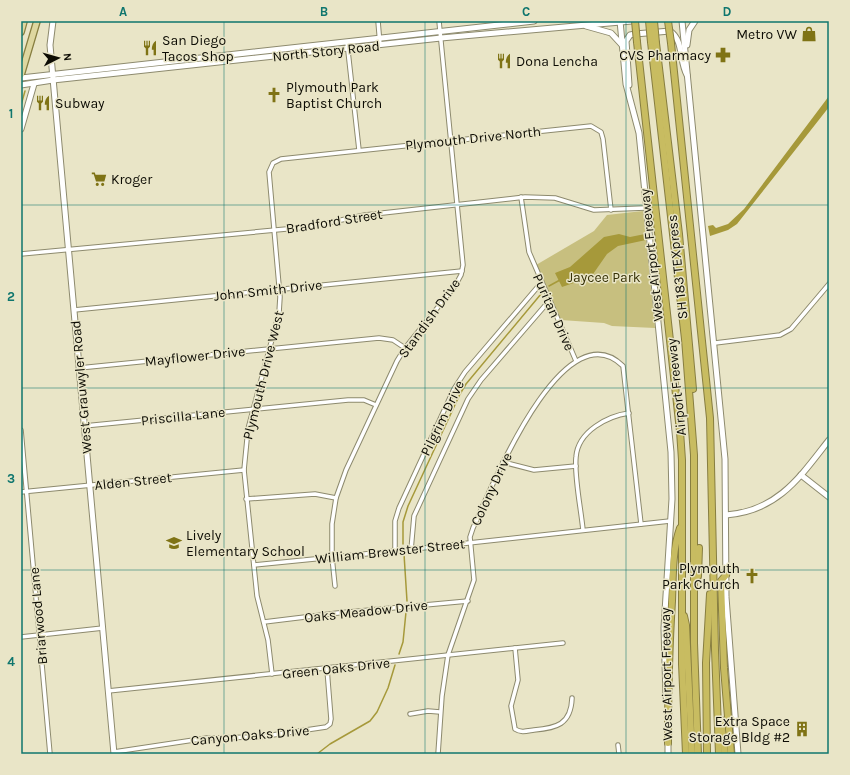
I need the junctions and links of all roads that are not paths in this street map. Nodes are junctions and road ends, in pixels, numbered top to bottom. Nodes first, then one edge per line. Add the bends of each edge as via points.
1 (24, 21) edge
2 (37, 21) edge
3 (52, 21) edge
4 (378, 21) edge
5 (439, 21) edge
6 (534, 21) edge
7 (632, 21) edge
8 (635, 21) edge
9 (649, 21) edge
10 (654, 21) edge
11 (668, 21) edge
12 (682, 21) edge
13 (694, 21) edge
14 (620, 22) edge
15 (585, 25) junction
16 (440, 31) junction
17 (21, 32) edge
18 (380, 38) junction
19 (441, 38) junction
20 (347, 42) junction
21 (654, 43) junction
22 (380, 45) junction
23 (622, 45) junction
24 (348, 48) junction
25 (686, 52) junction
26 (209, 57) junction
27 (209, 63) junction
28 (21, 75) edge
29 (688, 76) junction
30 (53, 77) junction
31 (21, 78) edge
32 (34, 84) junction
33 (21, 85) edge
34 (628, 90) junction
35 (21, 129) edge
36 (451, 140) junction
37 (359, 150) junction
38 (270, 169) joint
39 (521, 197) junction
40 (458, 204) junction
41 (645, 208) junction
42 (611, 210) junction
43 (274, 231) junction
44 (68, 250) junction
45 (21, 254) edge
46 (462, 271) junction
47 (541, 283) junction
48 (829, 284) edge
49 (280, 289) junction
50 (549, 301) junction
51 (74, 310) junction
52 (715, 343) junction
53 (405, 348) junction
54 (271, 349) junction
55 (576, 361) junction
56 (79, 368) junction
57 (376, 405) junction
58 (254, 409) junction
59 (629, 413) junction
60 (84, 426) junction
61 (21, 430) edge
62 (829, 440) edge
63 (503, 462) junction
64 (576, 466) junction
65 (244, 470) junction
66 (801, 475) junction
67 (90, 485) junction
68 (26, 491) junction
69 (21, 492) edge
70 (829, 497) edge
71 (336, 498) junction
72 (246, 499) junction
73 (726, 515) junction
74 (670, 521) junction
75 (681, 523) junction
76 (641, 524) junction
77 (583, 530) junction
78 (471, 543) junction
79 (411, 550) junction
80 (395, 551) junction
81 (332, 558) junction
82 (254, 565) junction
83 (713, 573) junction
84 (726, 575) junction
85 (335, 586) dead end
86 (468, 602) junction
87 (681, 605) junction
88 (264, 622) junction
89 (103, 628) junction
90 (40, 635) junction
91 (21, 637) edge
92 (563, 643) dead end
93 (515, 648) junction
94 (448, 655) junction
95 (327, 669) junction
96 (272, 674) junction
97 (108, 691) junction
98 (572, 698) dead end
99 (717, 701) junction
100 (440, 712) junction
101 (410, 714) dead end
102 (668, 743) junction
103 (618, 745) dead end
104 (114, 753) edge
105 (50, 754) edge
106 (438, 754) edge
107 (619, 754) edge
108 (668, 754) edge
109 (686, 754) edge
110 (692, 754) edge
111 (698, 754) edge
112 (702, 754) edge
113 (707, 754) edge
114 (719, 754) edge
115 (725, 754) edge
116 (731, 754) edge
117 (738, 754) edge

1 - 17 main road
2 - 28 main road
3 - 30 main road, West Grauwyler Road via 50,45
4 - 18 street
5 - 16 street, Standish Drive
6 - 16 main road, North Story Road
7 - 14 main road, North Story Road
8 - 75 highway, Airport Freeway, bridge via 680,425
9 - 21 highway, SH 183 TEXpress, bridge
10 - 21 highway, SH 183 TEXpress, bridge
11 - 83 highway, bridge via 710,418
12 - 25 main road
13 - 25 main road via 689,30
14 - 15 main road, North Story Road
14 - 23 main road, West Airport Freeway
15 - 19 main road, North Story Road
15 - 23 main road via 611,32
16 - 18 main road, North Story Road
16 - 19 street, Standish Drive
18 - 20 main road, North Story Road
18 - 22 street
19 - 22 main road, North Story Road
19 - 36 street, Standish Drive
20 - 24 street
20 - 26 main road, North Story Road
21 - 111 highway, SH 183 TEXpress via 685,339 694,455 694,637
21 - 112 highway, SH 183 TEXpress via 679,234 696,434
22 - 24 main road, North Story Road
23 - 34 main road, West Airport Freeway
24 - 27 main road, North Story Road
24 - 37 street
25 - 29 main road
26 - 27 main road
26 - 30 main road, North Story Road
27 - 30 main road, North Story Road
29 - 34 main road via 682,68 678,38 674,34 670,32 630,35 626,41
29 - 52 main road
30 - 31 main road, North Story Road
30 - 32 main road, North Story Road
30 - 44 main road, West Grauwyler Road
32 - 33 main road, North Story Road
32 - 35 main road
34 - 41 main road, West Airport Freeway via 639,133
36 - 37 street, Plymouth Drive North
36 - 40 street, Standish Drive
36 - 42 street, Plymouth Drive North via 592,126 601,132 603,139
37 - 38 street, Plymouth Drive North via 280,158
38 - 43 street, Plymouth Drive West
39 - 40 street, Bradford Street
39 - 42 street, Bradford Street via 548,197 594,210
39 - 47 street, Puritan Drive via 527,247
40 - 43 street, Bradford Street
40 - 46 street, Standish Drive
41 - 42 street, Bradford Street
41 - 74 main road, West Airport Freeway via 671,452
43 - 44 street, Bradford Street
43 - 49 street, Plymouth Drive West
44 - 45 street, Bradford Street
44 - 51 main road, West Grauwyler Road
46 - 49 street, John Smith Drive
46 - 53 street, Standish Drive via 455,286
47 - 50 street, Puritan Drive
47 - 80 street, Pilgrim Drive via 465,372 454,389 399,508 395,521
48 - 52 street via 791,329 780,335
49 - 51 street, John Smith Drive
49 - 54 street, Plymouth Drive West via 280,313
50 - 55 street, Puritan Drive
50 - 79 street, Pilgrim Drive via 481,380 468,399 414,516
51 - 56 main road, West Grauwyler Road
52 - 73 main road via 726,459
53 - 54 street, Mayflower Drive via 393,340 379,338
53 - 57 street, Standish Drive
54 - 56 street, Mayflower Drive
54 - 58 street, Plymouth Drive West
55 - 59 street, Puritan Drive via 599,354 620,363 625,371
55 - 63 street, Colony Drive via 566,369 532,410 516,434
56 - 60 main road, West Grauwyler Road
57 - 58 street, Priscilla Lane via 359,400
57 - 71 street, Standish Drive
58 - 60 street, Priscilla Lane
58 - 65 street, Plymouth Drive West via 246,440
59 - 64 street via 607,419 592,430 578,449
59 - 76 street, Puritan Drive
60 - 67 main road, West Grauwyler Road
61 - 68 street, Briarwood Lane
62 - 66 main road
63 - 64 street via 534,470
63 - 78 street, Colony Drive via 473,528
64 - 77 street
65 - 67 street, Alden Street
65 - 72 street, Plymouth Drive West
66 - 70 main road
66 - 73 main road via 784,492 764,505
67 - 68 street, Alden Street
67 - 89 main road, West Grauwyler Road
68 - 69 street, Alden Street
68 - 90 street, Briarwood Lane
71 - 72 street via 315,494
71 - 81 street, Standish Drive via 332,524
72 - 82 street, Plymouth Drive West
73 - 84 main road
74 - 76 street, William Brewster Street
74 - 102 main road, West Airport Freeway via 664,628
75 - 87 highway, Airport Freeway
75 - 102 highway via 676,539 673,584
76 - 77 street, William Brewster Street
77 - 78 street, William Brewster Street
78 - 79 street, William Brewster Street
78 - 86 street, Colony Drive via 474,580
79 - 80 street, William Brewster Street
80 - 81 street, William Brewster Street
81 - 82 street, William Brewster Street
81 - 85 street, Standish Drive
82 - 88 street, Plymouth Drive West via 257,596
83 - 99 highway
83 - 113 highway via 708,609 706,663
84 - 116 highway via 721,581 724,668
84 - 117 main road via 727,622
86 - 88 street, Oaks Meadow Drive
86 - 94 street, Colony Drive
87 - 109 highway, Airport Freeway
87 - 110 highway via 686,625
88 - 96 street, Plymouth Drive West
89 - 90 street
89 - 97 main road, West Grauwyler Road
90 - 91 street
90 - 105 street, Briarwood Lane
92 - 93 street, Green Oaks Drive
93 - 94 street, Green Oaks Drive
93 - 98 street via 518,680 511,710 515,729 524,732 557,727 569,714
94 - 95 street, Green Oaks Drive
94 - 100 street, Colony Drive
95 - 96 street, Green Oaks Drive
95 - 104 street, Canyon Oaks Drive via 331,722 326,727 259,737 207,738
96 - 97 street, Green Oaks Drive
97 - 104 main road, West Grauwyler Road
99 - 114 highway
99 - 115 highway
100 - 101 street
100 - 106 street, Colony Drive
102 - 108 main road, West Airport Freeway
103 - 107 street

